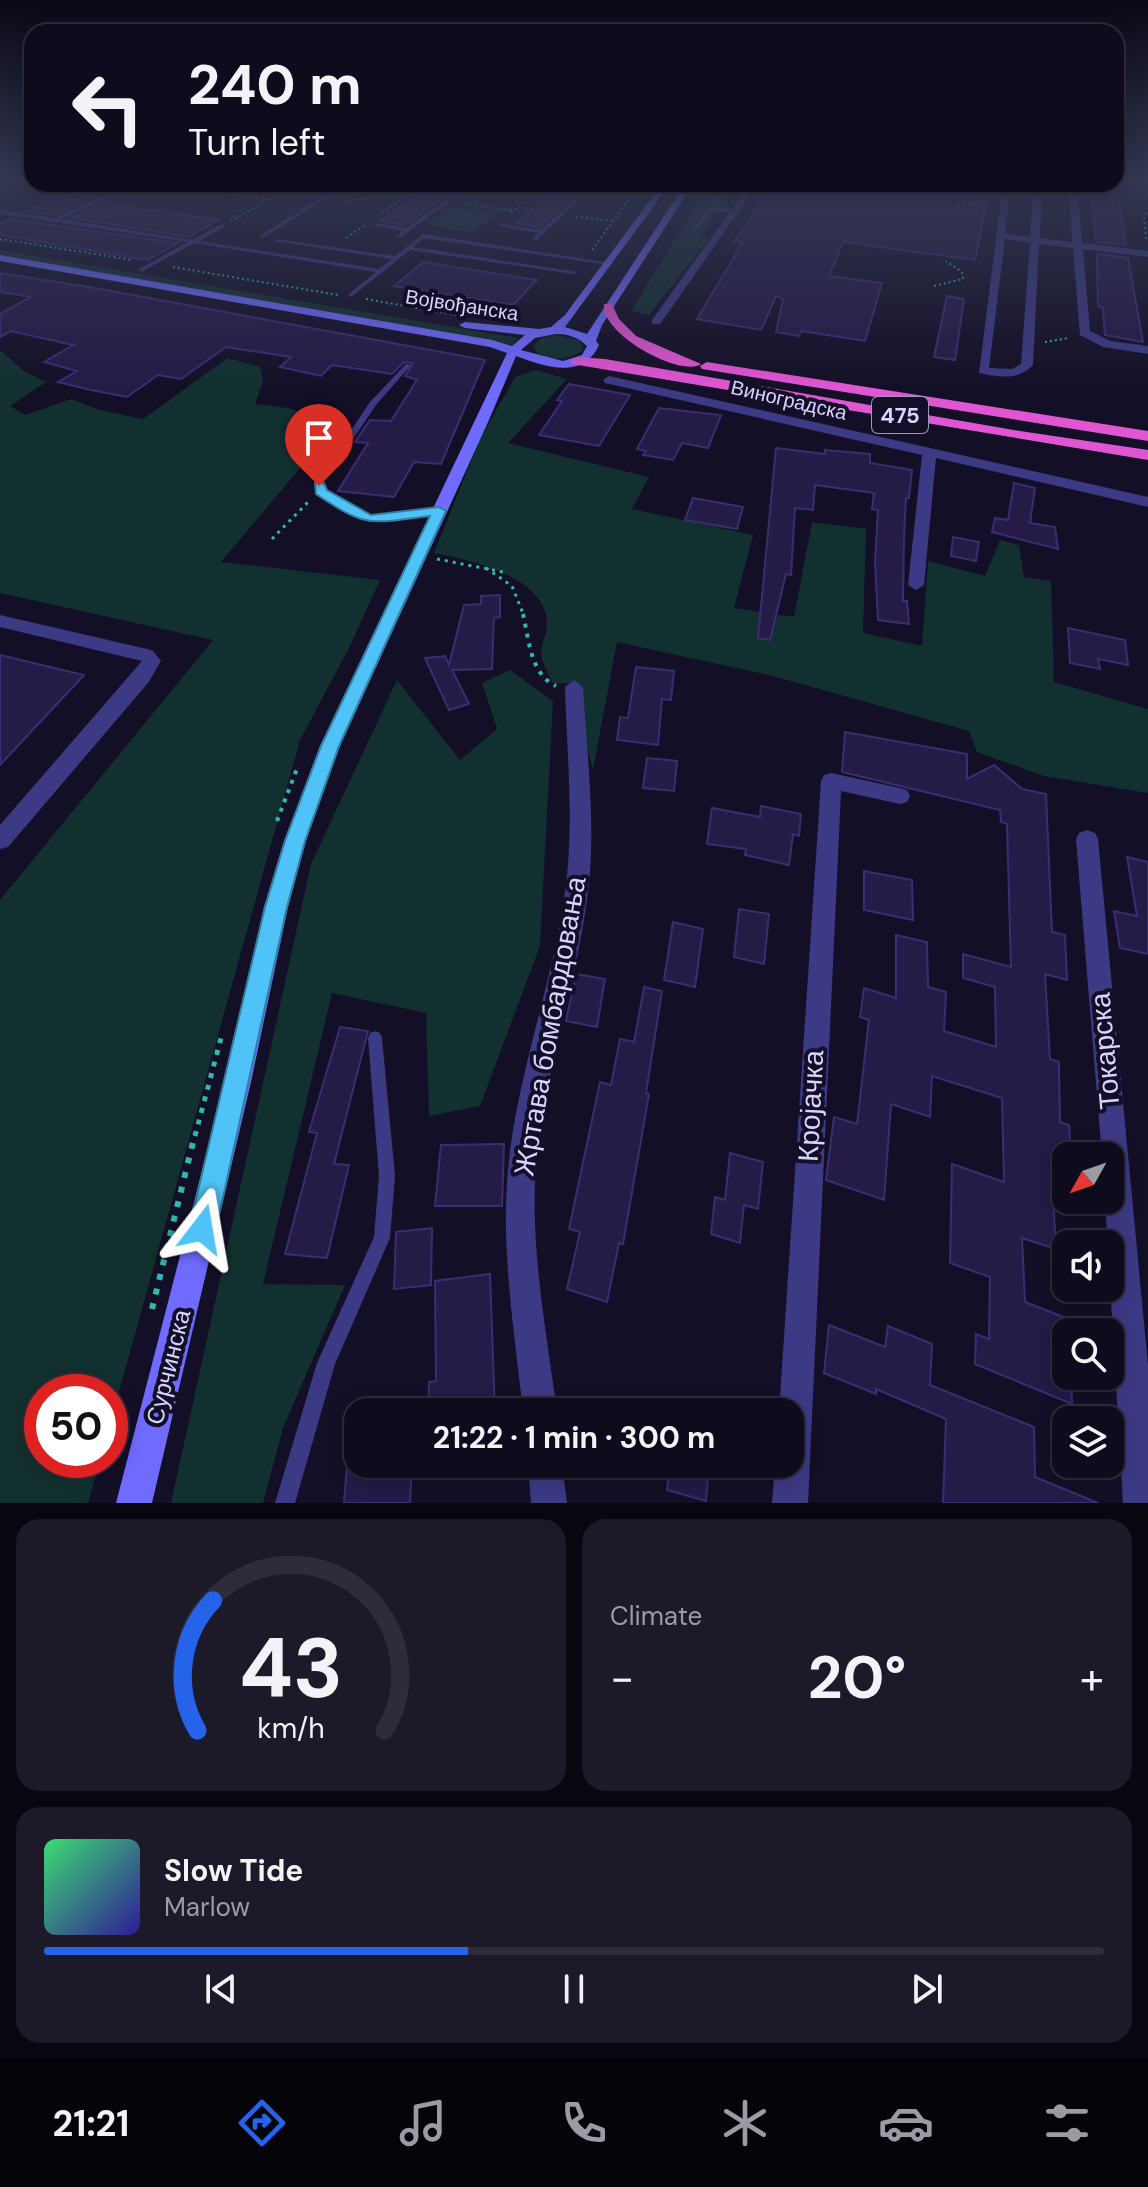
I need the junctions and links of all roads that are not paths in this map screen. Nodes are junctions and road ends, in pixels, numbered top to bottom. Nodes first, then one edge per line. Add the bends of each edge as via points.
1 (7, 247) edge
2 (181, 247) edge
3 (224, 247) edge
4 (320, 247) edge
5 (492, 247) edge
6 (620, 247) edge
7 (647, 247) edge
8 (709, 247) edge
9 (999, 247) edge
10 (1035, 247) edge
11 (1076, 247) edge
12 (1093, 247) edge
13 (409, 248) joint
14 (497, 248) junction
15 (1148, 254) edge
16 (0, 258) edge
17 (397, 258) junction
18 (485, 259) junction
19 (609, 263) junction
20 (141, 270) junction
21 (380, 271) junction
22 (574, 272) dead end
23 (260, 290) dead end
24 (345, 300) road end
25 (608, 307) junction
26 (456, 319) road end
27 (656, 322) dead end
28 (554, 331) junction
29 (540, 333) junction
30 (471, 340) junction
31 (591, 343) junction
32 (520, 349) junction
33 (1148, 350) edge
34 (577, 361) junction
35 (541, 363) junction
36 (694, 364) junction
37 (408, 365) dead end
38 (502, 370) junction
39 (609, 380) dead end
40 (1148, 436) edge
41 (929, 453) junction
42 (1148, 455) edge
43 (1148, 502) edge
44 (439, 511) junction
45 (916, 585) dead end
46 (0, 621) edge
47 (563, 686) road end
48 (900, 796) dead end
49 (1087, 839) dead end
50 (0, 840) edge
51 (375, 1038) dead end
52 (539, 1398) edge
53 (546, 1478) edge
54 (134, 1503) edge
55 (285, 1503) edge
56 (549, 1503) edge
57 (790, 1503) edge
58 (1141, 1503) edge

1 - 20 main road
2 - 20 lane
3 - 21 lane, Војвођанска
4 - 17 lane
5 - 14 lane
6 - 19 main road
7 - 25 main road
8 - 27 street
9 - 10 street via 983,370 1005,374 1027,365
11 - 33 street via 1084,333 1107,344
12 - 15 street
13 - 17 lane
13 - 18 lane
14 - 18 lane
14 - 19 lane
16 - 30 main road, Војвођанска
17 - 21 lane
18 - 22 lane
19 - 28 main road
20 - 23 main road
21 - 24 lane
25 - 31 main road
25 - 36 highway via 614,325 628,338
26 - 29 main road, Војвођанска
28 - 29 main road
28 - 31 main road via 575,333
29 - 32 main road
30 - 32 main road, Војвођанска
30 - 38 main road via 491,351
31 - 34 main road via 590,354
31 - 36 highway, 475
32 - 35 main road, Војвођанска
32 - 38 main road, Сурчинска
34 - 35 main road
34 - 42 highway, 475
35 - 38 main road
36 - 40 highway, 475
37 - 44 lane via 370,408 320,482 321,492 370,519
38 - 44 main road, Сурчинска
39 - 41 street, Виноградска
41 - 43 street, Виноградска
41 - 45 street
44 - 54 main road, Сурчинска via 330,746 295,841
46 - 50 street via 147,655 152,661
47 - 52 street, Жртава бомбардовања via 577,890 521,1183
48 - 57 street, Кројачка via 831,781
49 - 58 street, Токарска
51 - 55 lane via 387,1176 382,1238 326,1363
53 - 56 street

